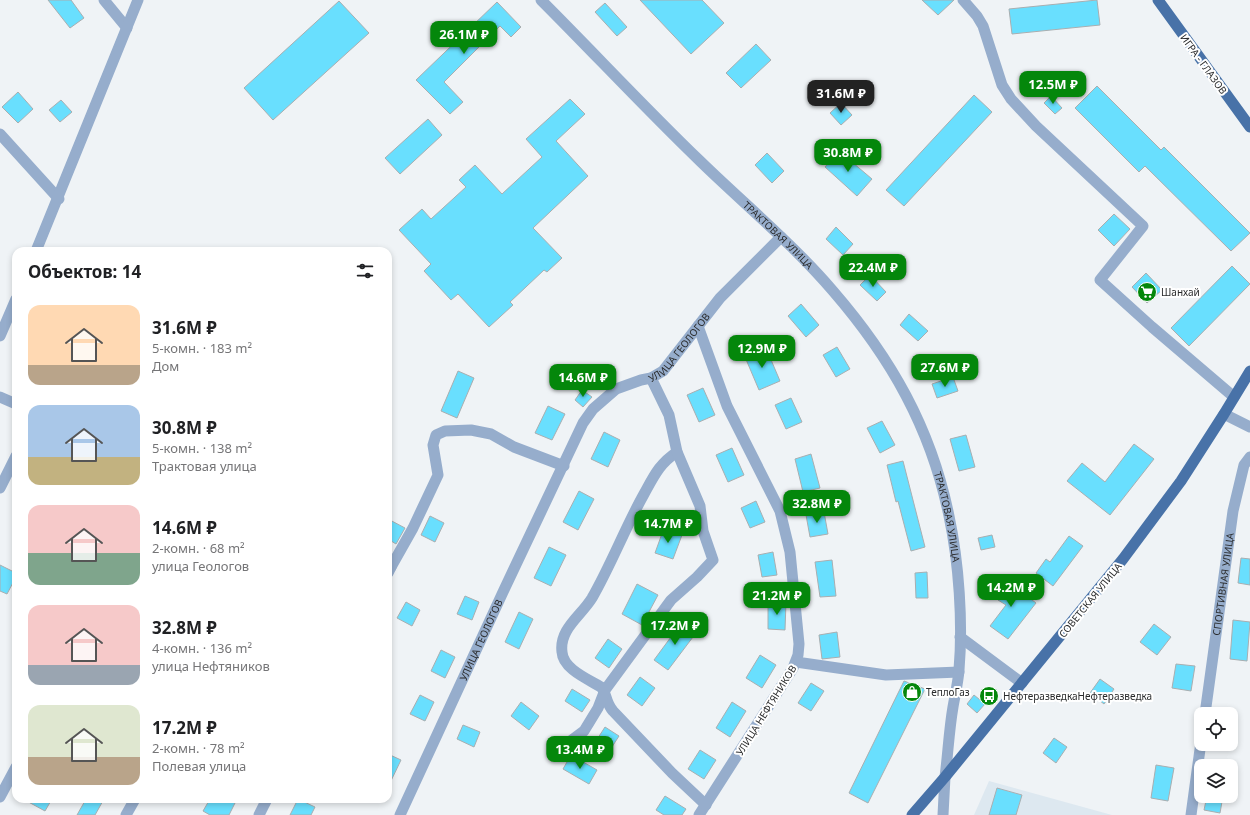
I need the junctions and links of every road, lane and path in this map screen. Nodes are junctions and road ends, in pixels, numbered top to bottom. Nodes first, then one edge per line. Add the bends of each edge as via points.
1 (104, 0) edge
2 (138, 0) edge
3 (541, 0) edge
4 (963, 0) edge
5 (1158, 0) edge
6 (127, 28) junction
7 (1250, 127) edge
8 (0, 134) edge
9 (58, 199) junction
10 (781, 237) junction
11 (38, 247) edge
12 (12, 308) edge
13 (698, 326) junction
14 (0, 336) edge
15 (1250, 371) edge
16 (652, 378) junction
17 (0, 397) edge
18 (1234, 397) junction
19 (12, 402) edge
20 (1224, 414) junction
21 (1250, 427) edge
22 (677, 452) junction
23 (1250, 457) edge
24 (12, 464) edge
25 (564, 466) junction
26 (0, 488) edge
27 (392, 564) edge
28 (960, 636) junction
29 (796, 662) junction
30 (959, 672) junction
31 (1022, 683) junction
32 (605, 690) junction
33 (1206, 707) edge
34 (568, 743) dead end
35 (1200, 751) edge
36 (12, 774) edge
37 (945, 777) junction
38 (0, 797) edge
39 (133, 803) edge
40 (265, 803) edge
41 (706, 805) junction
42 (126, 815) edge
43 (259, 815) edge
44 (400, 815) edge
45 (699, 815) edge
46 (912, 815) edge
47 (943, 815) edge
48 (1191, 815) edge

1 - 6 street
2 - 6 street
3 - 10 street, ТРАКТОВАЯ УЛИЦА via 700,162
4 - 18 street via 983,26 1002,85 1011,99 1036,126 1143,226 1100,280
5 - 7 main road, ИГРА - ГЛАЗОВ
6 - 9 street
8 - 9 street
9 - 11 street
10 - 13 street, УЛИЦА ГЕОЛОГОВ via 720,298
10 - 28 street, ТРАКТОВАЯ УЛИЦА via 832,290 870,337 902,386 921,423 950,517
12 - 14 street
13 - 16 street, УЛИЦА ГЕОЛОГОВ via 663,371
13 - 29 street, УЛИЦА НЕФТЯНИКОВ via 727,406 780,511 790,552 799,644
15 - 18 main road, СОВЕТСКАЯ УЛИЦА
16 - 22 street via 669,415
16 - 25 street, УЛИЦА ГЕОЛОГОВ via 616,388 593,409 583,423
17 - 19 street
18 - 20 main road, СОВЕТСКАЯ УЛИЦА
20 - 21 street
20 - 31 main road, СОВЕТСКАЯ УЛИЦА via 1181,481 1123,559
22 - 32 street via 700,506 703,531 713,560 671,600
22 - 32 street via 664,461 637,504 592,598 564,634 563,660
23 - 33 street, СПОРТИВНАЯ УЛИЦА via 1244,465 1233,511
24 - 26 street
25 - 27 street via 514,448 491,434 471,430 445,431 436,435 433,445 438,475 413,528
25 - 44 street, УЛИЦА ГЕОЛОГОВ
28 - 30 street, ТРАКТОВАЯ УЛИЦА
28 - 31 street
29 - 30 street via 886,675
29 - 41 street, УЛИЦА НЕФТЯНИКОВ
30 - 37 street, ТРАКТОВАЯ УЛИЦА
31 - 37 main road, СОВЕТСКАЯ УЛИЦА
32 - 34 street via 584,731
32 - 41 street via 607,704 613,711
35 - 48 street
36 - 38 street
37 - 46 main road, СОВЕТСКАЯ УЛИЦА
37 - 47 street, ТРАКТОВАЯ УЛИЦА
39 - 42 street
40 - 43 street
41 - 45 street, УЛИЦА НЕФТЯНИКОВ

